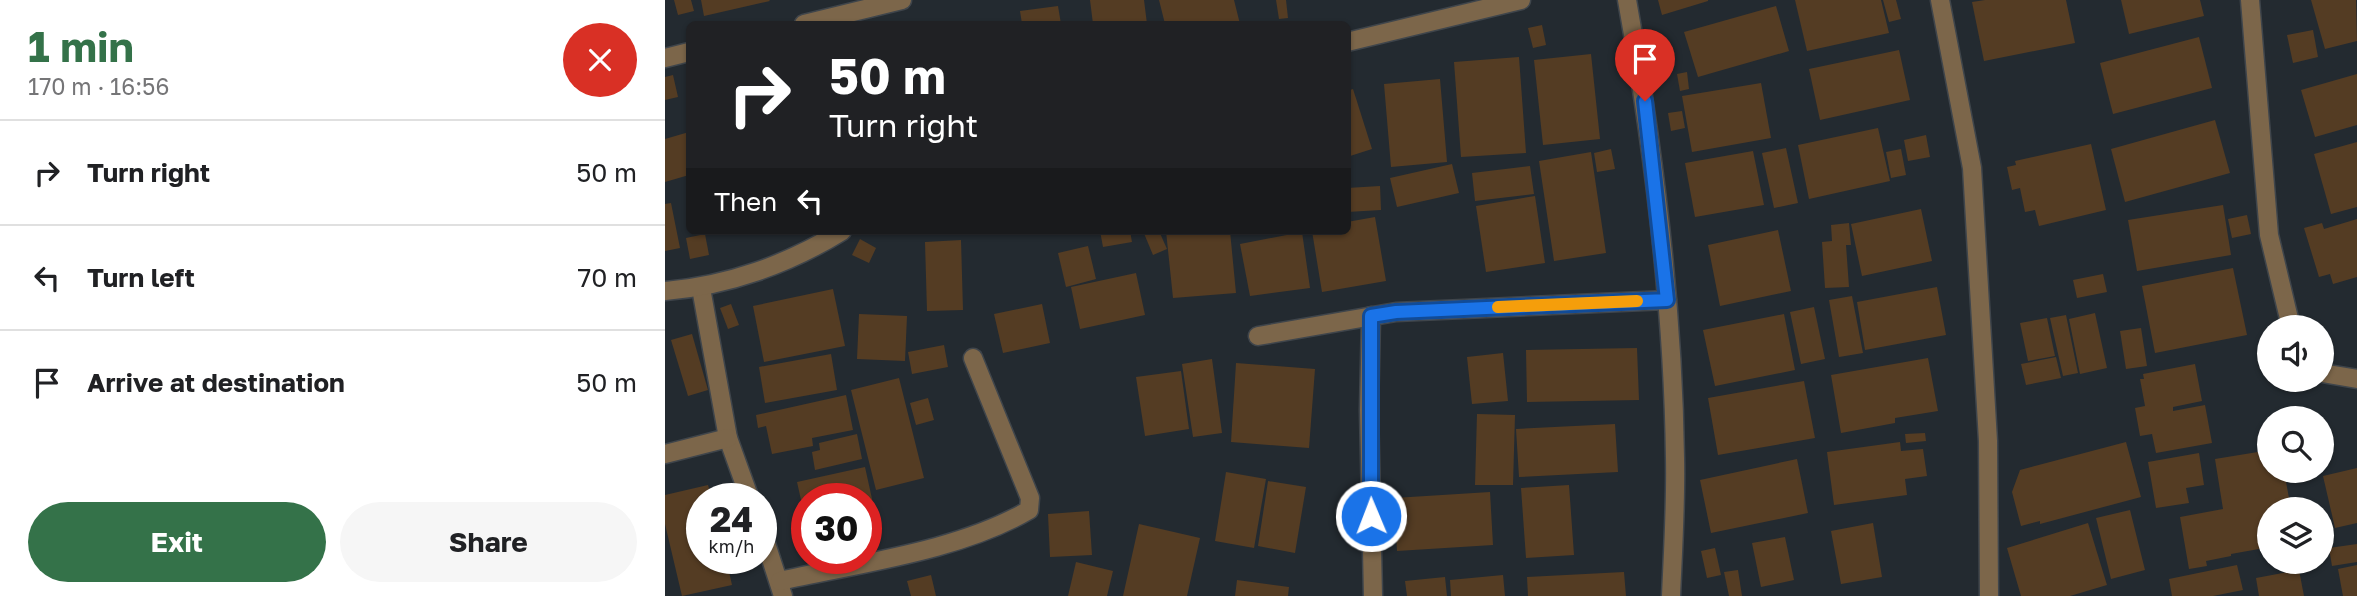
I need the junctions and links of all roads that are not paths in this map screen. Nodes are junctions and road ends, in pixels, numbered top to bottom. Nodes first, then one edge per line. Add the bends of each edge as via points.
1 (902, 0) edge
2 (1521, 0) edge
3 (1627, 0) edge
4 (1940, 0) edge
5 (2250, 0) edge
6 (861, 18) edge
7 (832, 21) edge
8 (1351, 41) edge
9 (665, 43) edge
10 (686, 53) edge
11 (665, 58) edge
12 (836, 235) edge
13 (701, 288) junction
14 (665, 291) edge
15 (1667, 300) junction
16 (2288, 315) edge
17 (1371, 316) junction
18 (1258, 336) dead end
19 (972, 358) dead end
20 (2334, 375) edge
21 (2357, 379) edge
22 (728, 438) junction
23 (665, 454) edge
24 (744, 483) edge
25 (782, 589) edge
26 (1373, 596) edge
27 (1671, 596) edge
28 (1989, 596) edge

1 - 6 street
2 - 8 street
3 - 15 street via 1649,126
4 - 28 street via 1972,168 1988,441
5 - 16 street via 2269,235
6 - 7 street
9 - 11 street
10 - 11 street
12 - 13 street via 804,255
13 - 14 street
13 - 22 street
15 - 17 street
15 - 27 street via 1675,459
17 - 18 street
17 - 26 street
19 - 25 street via 1030,498 1029,510 964,539
20 - 21 street
22 - 23 street
22 - 24 street

